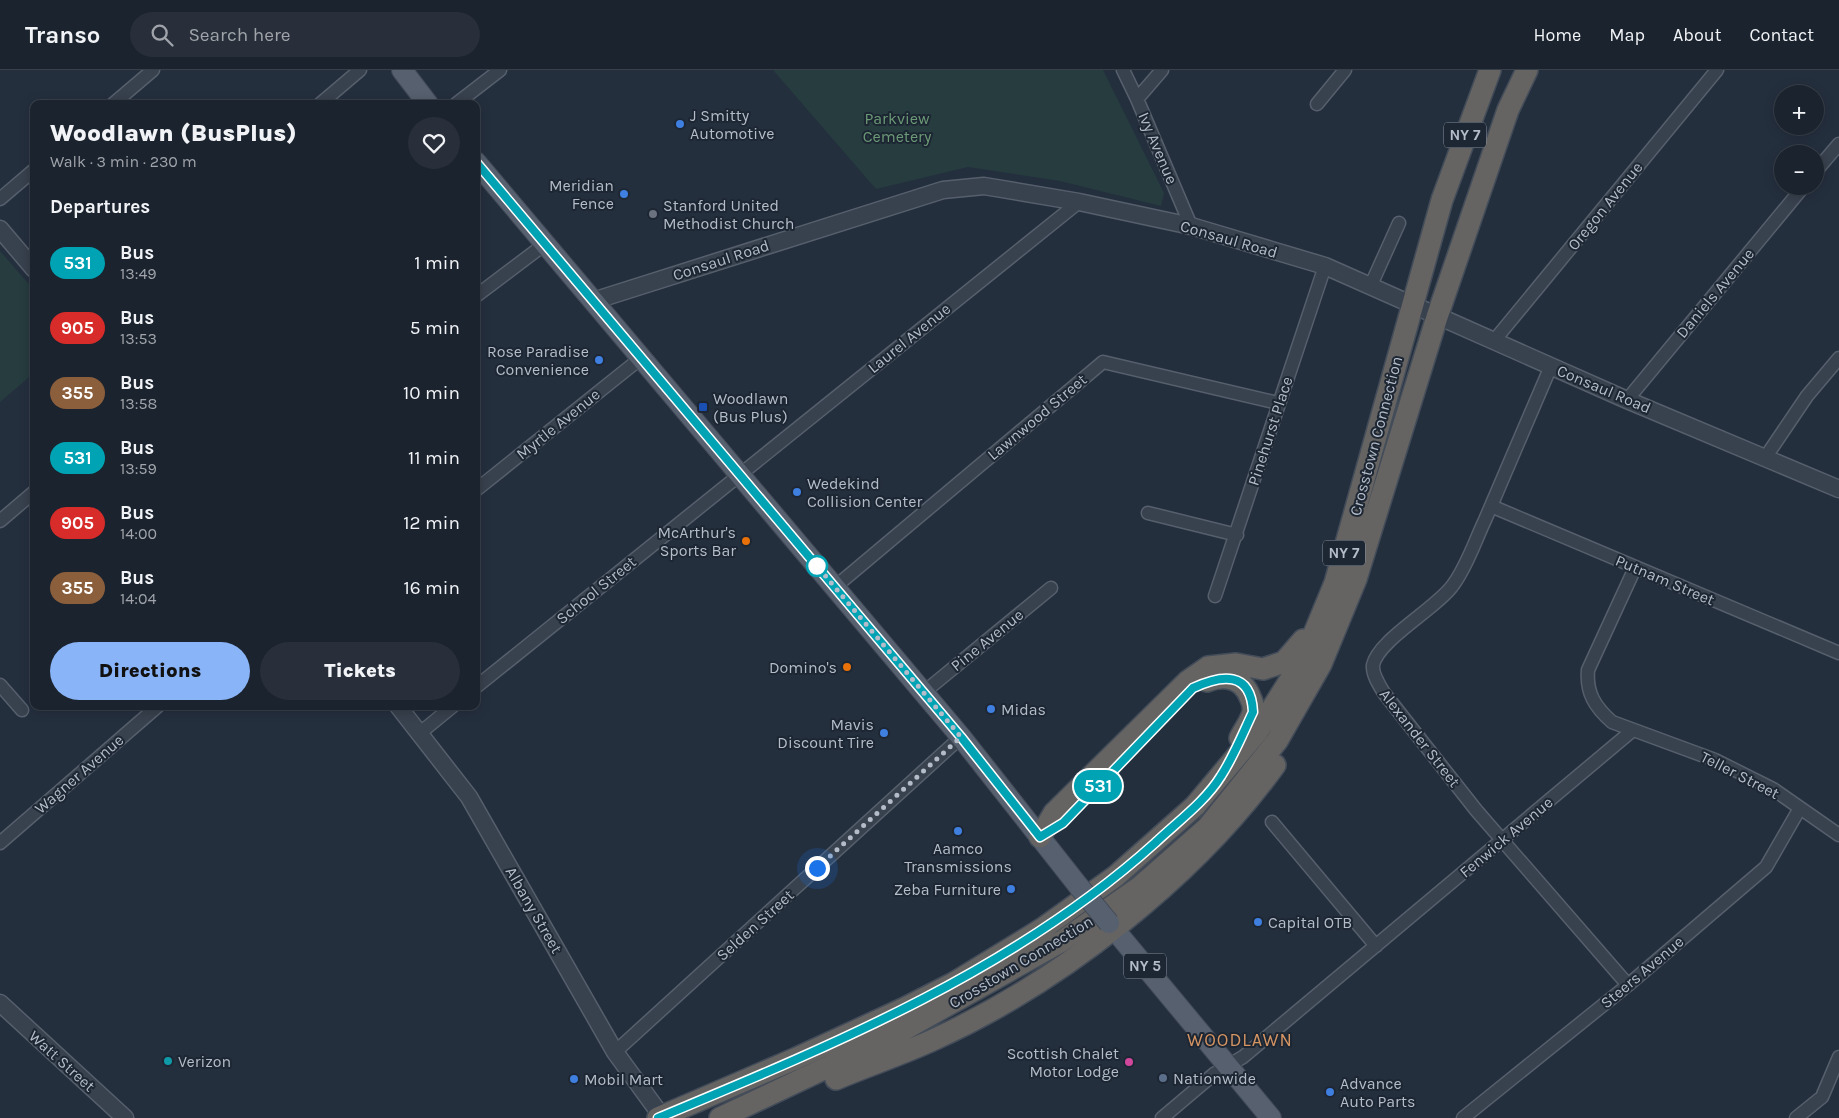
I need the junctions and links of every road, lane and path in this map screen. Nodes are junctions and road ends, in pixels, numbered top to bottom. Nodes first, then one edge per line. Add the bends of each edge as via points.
1 (153, 70) edge
2 (360, 70) edge
3 (402, 70) edge
4 (500, 70) edge
5 (1123, 70) edge
6 (1162, 70) edge
7 (1345, 70) edge
8 (1490, 70) edge
9 (1527, 70) edge
10 (1717, 70) edge
11 (1137, 99) junction
12 (118, 100) edge
13 (325, 100) edge
14 (425, 100) edge
15 (461, 100) edge
16 (1317, 104) dead end
17 (1839, 144) edge
18 (1824, 162) edge
19 (480, 172) edge
20 (30, 173) edge
21 (1797, 195) edge
22 (0, 199) edge
23 (1079, 202) junction
24 (1399, 223) dead end
25 (1191, 226) junction
26 (0, 229) edge
27 (544, 244) junction
28 (30, 264) edge
29 (1325, 266) junction
30 (1371, 285) junction
31 (480, 293) edge
32 (593, 301) junction
33 (1412, 305) junction
34 (1437, 317) junction
35 (1493, 342) junction
36 (640, 358) junction
37 (1839, 358) edge
38 (1551, 366) junction
39 (1627, 400) junction
40 (1278, 403) junction
41 (1765, 458) junction
42 (739, 474) junction
43 (480, 487) edge
44 (1839, 489) edge
45 (30, 495) edge
46 (1491, 506) junction
47 (1148, 512) dead end
48 (0, 521) edge
49 (1237, 535) junction
50 (1635, 568) junction
51 (1356, 579) junction
52 (1335, 583) junction
53 (834, 588) junction
54 (1052, 588) dead end
55 (1215, 596) dead end
56 (1839, 653) edge
57 (480, 684) edge
58 (0, 685) edge
59 (923, 693) junction
60 (22, 710) dead end
61 (153, 710) edge
62 (401, 710) edge
63 (448, 710) edge
64 (1633, 730) junction
65 (420, 733) junction
66 (961, 737) junction
67 (1221, 776) junction
68 (1800, 808) junction
69 (1272, 822) dead end
70 (1839, 835) edge
71 (1040, 837) junction
72 (1503, 841) junction
73 (0, 843) edge
74 (1111, 925) junction
75 (1376, 946) junction
76 (1628, 985) junction
77 (0, 1004) edge
78 (615, 1052) junction
79 (1839, 1057) edge
80 (1227, 1066) junction
81 (125, 1118) edge
82 (661, 1118) edge
83 (720, 1118) edge
84 (733, 1118) edge
85 (1162, 1118) edge
86 (1271, 1118) edge
87 (1463, 1118) edge
88 (1796, 1118) edge

1 - 12 street
2 - 13 street
3 - 14 main road
4 - 15 street
5 - 11 street, Ivy Avenue
6 - 11 street
7 - 16 street
8 - 33 highway, Crosstown Connection / NY 7 via 1442,200
9 - 34 highway, Crosstown Connection / NY 7 via 1508,110
10 - 35 street, Oregon Avenue
11 - 25 street, Ivy Avenue
17 - 18 street
19 - 27 main road, NY 5
20 - 22 street
21 - 39 street, Daniels Avenue
23 - 25 street, Consaul Road
23 - 32 street, Consaul Road via 984,186 943,190
23 - 42 street, Laurel Avenue
24 - 30 street
25 - 29 street, Consaul Road
26 - 28 street
27 - 31 street
27 - 32 main road, NY 5
29 - 30 street, Consaul Road
29 - 40 street, Pinehurst Place
30 - 33 street, Consaul Road
32 - 36 main road, NY 5
33 - 34 street, Consaul Road
33 - 52 highway, Crosstown Connection / NY 7
34 - 35 street, Consaul Road
34 - 51 highway, Crosstown Connection / NY 7
35 - 38 street, Consaul Road
36 - 42 main road, NY 5
36 - 43 street, Myrtle Avenue
37 - 41 street via 1796,410
38 - 39 street, Consaul Road
38 - 46 street, Alexander Street
39 - 41 street, Consaul Road
40 - 49 street, Pinehurst Place
40 - 53 street, Lawnwood Street via 1103,362
41 - 44 street, Consaul Road
42 - 53 main road, NY 5
42 - 57 street, School Street
45 - 48 street
46 - 50 street, Putnam Street
46 - 72 street, Alexander Street via 1453,586 1379,652 1373,666 1376,680 1384,693
47 - 49 street
49 - 55 street, Pinehurst Place
50 - 56 street, Putnam Street
50 - 64 street via 1588,670 1587,684 1600,712 1612,722
51 - 74 highway via 1334,658 1315,701 1282,755 1250,799 1188,865
51 - 83 highway, Crosstown Connection / NY 7 via 1321,664 1277,741 1207,828 1141,886 1062,941 981,988 888,1038
52 - 67 highway, Crosstown Connection / NY 7 via 1304,658 1258,732
52 - 71 highway via 1302,642 1284,662 1263,670 1236,664 1208,667 1188,681 1054,813
53 - 59 main road, NY 5
54 - 59 street, Pine Avenue
58 - 60 street
59 - 66 main road, NY 5
61 - 73 street, Wagner Avenue
62 - 65 street, Albany Street
63 - 65 street
64 - 68 street, Teller Street via 1715,760 1773,789
64 - 72 street, Fenwick Avenue
65 - 78 street, Albany Street via 468,797
66 - 71 main road, NY 5
66 - 78 street, Selden Street
67 - 71 highway via 1253,712 1246,688 1238,680 1225,677 1193,688 1063,823
67 - 82 highway, Crosstown Connection / NY 7 via 1195,806 1116,876 1042,929 954,983
68 - 70 street, Teller Street
68 - 76 street, Steers Avenue via 1766,867
69 - 75 street
71 - 74 main road, NY 5, bridge
72 - 75 street, Fenwick Avenue
72 - 76 street, Alexander Street
74 - 80 main road, NY 5
74 - 84 highway via 1053,972 991,1011 934,1040
75 - 80 street, Fenwick Avenue via 1243,1057
76 - 87 street, Steers Avenue
77 - 81 street, Watt Street
78 - 82 street, Albany Street
79 - 88 street via 1822,1097
80 - 85 street, Fenwick Avenue
80 - 86 main road, NY 5

